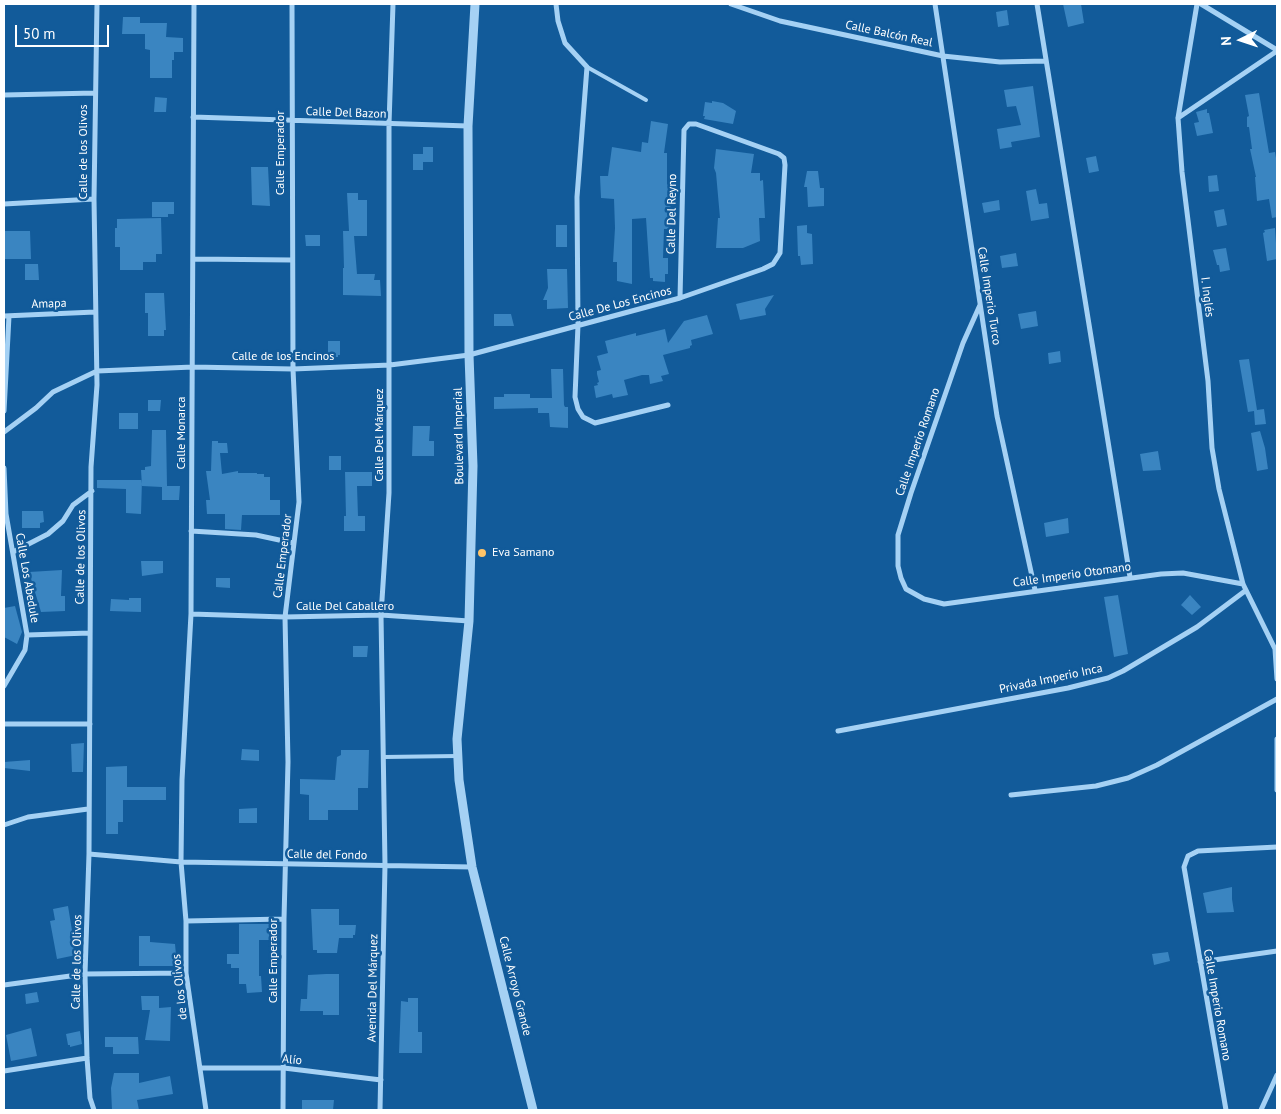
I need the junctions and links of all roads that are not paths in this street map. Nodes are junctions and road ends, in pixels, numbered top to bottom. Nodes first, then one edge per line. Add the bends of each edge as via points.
1 (97, 4) edge
2 (194, 4) edge
3 (292, 4) edge
4 (393, 4) edge
5 (475, 4) edge
6 (556, 4) edge
7 (731, 4) edge
8 (935, 4) edge
9 (1037, 4) edge
10 (1197, 4) edge
11 (1201, 4) edge
12 (1277, 51) edge
13 (943, 56) junction
14 (1046, 61) junction
15 (587, 67) junction
16 (94, 93) junction
17 (4, 94) edge
18 (646, 100) dead end
19 (193, 117) junction
20 (1178, 118) junction
21 (291, 121) junction
22 (389, 124) junction
23 (468, 126) junction
24 (94, 199) junction
25 (4, 204) edge
26 (193, 259) junction
27 (292, 260) junction
28 (773, 264) joint
29 (680, 298) junction
30 (980, 305) junction
31 (95, 312) junction
32 (6, 316) edge
33 (578, 326) junction
34 (469, 355) junction
35 (390, 365) junction
36 (193, 367) junction
37 (293, 369) junction
38 (97, 372) junction
39 (668, 405) dead end
40 (4, 411) edge
41 (4, 432) edge
42 (4, 468) edge
43 (92, 491) junction
44 (192, 531) junction
45 (293, 543) junction
46 (12, 552) junction
47 (1130, 577) junction
48 (1243, 584) junction
49 (906, 589) joint
50 (1034, 590) junction
51 (1245, 591) junction
52 (191, 614) junction
53 (381, 615) junction
54 (285, 617) junction
55 (469, 621) junction
56 (90, 633) junction
57 (27, 635) junction
58 (1277, 679) edge
59 (4, 686) edge
60 (1277, 699) edge
61 (4, 724) edge
62 (90, 724) junction
63 (838, 731) dead end
64 (1277, 739) edge
65 (458, 756) junction
66 (384, 757) junction
67 (1277, 782) edge
68 (1277, 790) edge
69 (1011, 794) dead end
70 (88, 808) junction
71 (4, 824) edge
72 (1277, 847) edge
73 (89, 854) junction
74 (181, 862) junction
75 (285, 864) junction
76 (385, 866) junction
77 (472, 867) junction
78 (284, 919) junction
79 (186, 921) junction
80 (1277, 951) edge
81 (1200, 962) junction
82 (186, 973) junction
83 (85, 974) junction
84 (4, 985) edge
85 (87, 1058) junction
86 (200, 1068) junction
87 (284, 1068) junction
88 (4, 1071) edge
89 (1277, 1075) edge
90 (381, 1080) junction
91 (94, 1110) edge
92 (206, 1110) edge
93 (283, 1110) edge
94 (380, 1110) edge
95 (534, 1110) edge
96 (1226, 1110) edge
97 (1261, 1110) edge

1 - 16 street, Calle de los Olivos
2 - 19 street, Calle Monarca
3 - 21 street, Calle Emperador
4 - 22 street, Calle Del Márquez
5 - 23 street, Boulevard Imperial
6 - 15 street via 565,43
7 - 13 street, Calle Balcón Real via 780,21
8 - 13 street, Calle Imperio Turco
9 - 14 street
10 - 20 street, I. Inglés
11 - 12 street
12 - 20 street
13 - 14 street, Calle Balcón Real via 1000,62
13 - 30 street, Calle Imperio Turco
14 - 47 street
15 - 18 lane
15 - 33 street via 576,197
16 - 17 street
16 - 24 street, Calle de los Olivos
19 - 21 street, Calle Del Bazon
19 - 26 street, Calle Monarca
20 - 48 street, I. Inglés via 1208,381 1212,448
21 - 22 street, Calle Del Bazon
21 - 27 street, Calle Emperador
22 - 23 street, Calle Del Bazon
22 - 35 street, Calle Del Márquez
23 - 34 street, Boulevard Imperial
24 - 25 street
24 - 31 street, Calle de los Olivos
26 - 27 street
26 - 36 street, Calle Monarca
27 - 37 street, Calle Emperador
28 - 29 street, Calle De Los Encinos
28 - 29 street, Calle Del Reyno via 780,253 784,158 689,124 684,130
29 - 33 street, Calle De Los Encinos
30 - 49 street, Calle Imperio Romano via 963,343 898,535 898,566
30 - 50 street, Calle Imperio Turco via 997,416
31 - 32 street, Amapa
31 - 38 street, Calle de los Olivos
32 - 40 street
33 - 34 street, Calle De Los Encinos
33 - 39 street via 575,397 583,417 595,423
34 - 35 street, Calle de los Encinos
34 - 55 street, Boulevard Imperial via 473,466
35 - 37 street, Calle de los Encinos
35 - 53 street, Calle Del Márquez via 389,493
36 - 37 street, Calle de los Encinos
36 - 38 street, Calle de los Encinos
36 - 44 street, Calle Monarca
37 - 45 street, Calle Emperador via 300,502
38 - 41 street via 53,392
38 - 43 street, Calle de los Olivos
42 - 46 street, Calle Los Abedule
43 - 46 street via 73,504 63,521 48,534
43 - 56 street, Calle de los Olivos
44 - 45 street via 256,535
44 - 52 street, Calle Monarca
45 - 54 street, Calle Emperador
46 - 57 street, Calle Los Abedule
47 - 48 street, Calle Imperio Otomano via 1183,573
47 - 50 street, Calle Imperio Otomano
48 - 51 street, I. Inglés
49 - 50 street, Calle Imperio Otomano via 944,604
51 - 58 street via 1275,649
51 - 63 street, Privada Imperio Inca via 1197,627 1108,678
52 - 54 street, Calle Del Caballero
52 - 74 street, Calle Monarca
53 - 54 street, Calle Del Caballero
53 - 55 street, Calle Del Caballero
53 - 66 street, Calle Del Márquez
54 - 75 street, Calle Emperador via 288,762
55 - 65 street, Boulevard Imperial
56 - 57 street
56 - 62 street, Calle de los Olivos
57 - 59 street, Calle Los Abedule via 25,650
60 - 69 street via 1128,778 1096,786
61 - 62 street
62 - 70 street, Calle de los Olivos
64 - 67 street
65 - 66 lane
65 - 77 street, Boulevard Imperial
66 - 76 street, Calle Del Márquez
67 - 68 street
70 - 71 street
70 - 73 street, Calle de los Olivos
72 - 81 street, Calle Imperio Romano via 1198,851 1188,856 1184,867
73 - 74 street, Calle del Fondo
73 - 83 street, Calle de los Olivos
74 - 75 street, Calle del Fondo
74 - 79 street, de los Olivos
75 - 76 street, Calle del Fondo
75 - 78 street, Calle Emperador
76 - 77 street, Calle del Fondo
76 - 90 street, Avenida Del Márquez
77 - 95 street, Calle Arroyo Grande
78 - 79 street
78 - 87 street, Calle Emperador
79 - 82 street, de los Olivos
80 - 81 street
81 - 96 street, Calle Imperio Romano
82 - 83 street
82 - 86 street, de los Olivos
83 - 84 street
83 - 85 street, Calle de los Olivos
85 - 88 street
85 - 91 street, Calle de los Olivos
86 - 87 street, Alío
86 - 92 street, de los Olivos
87 - 90 street, Alío
87 - 93 street, Calle Emperador
89 - 97 street
90 - 94 street, Avenida Del Márquez

